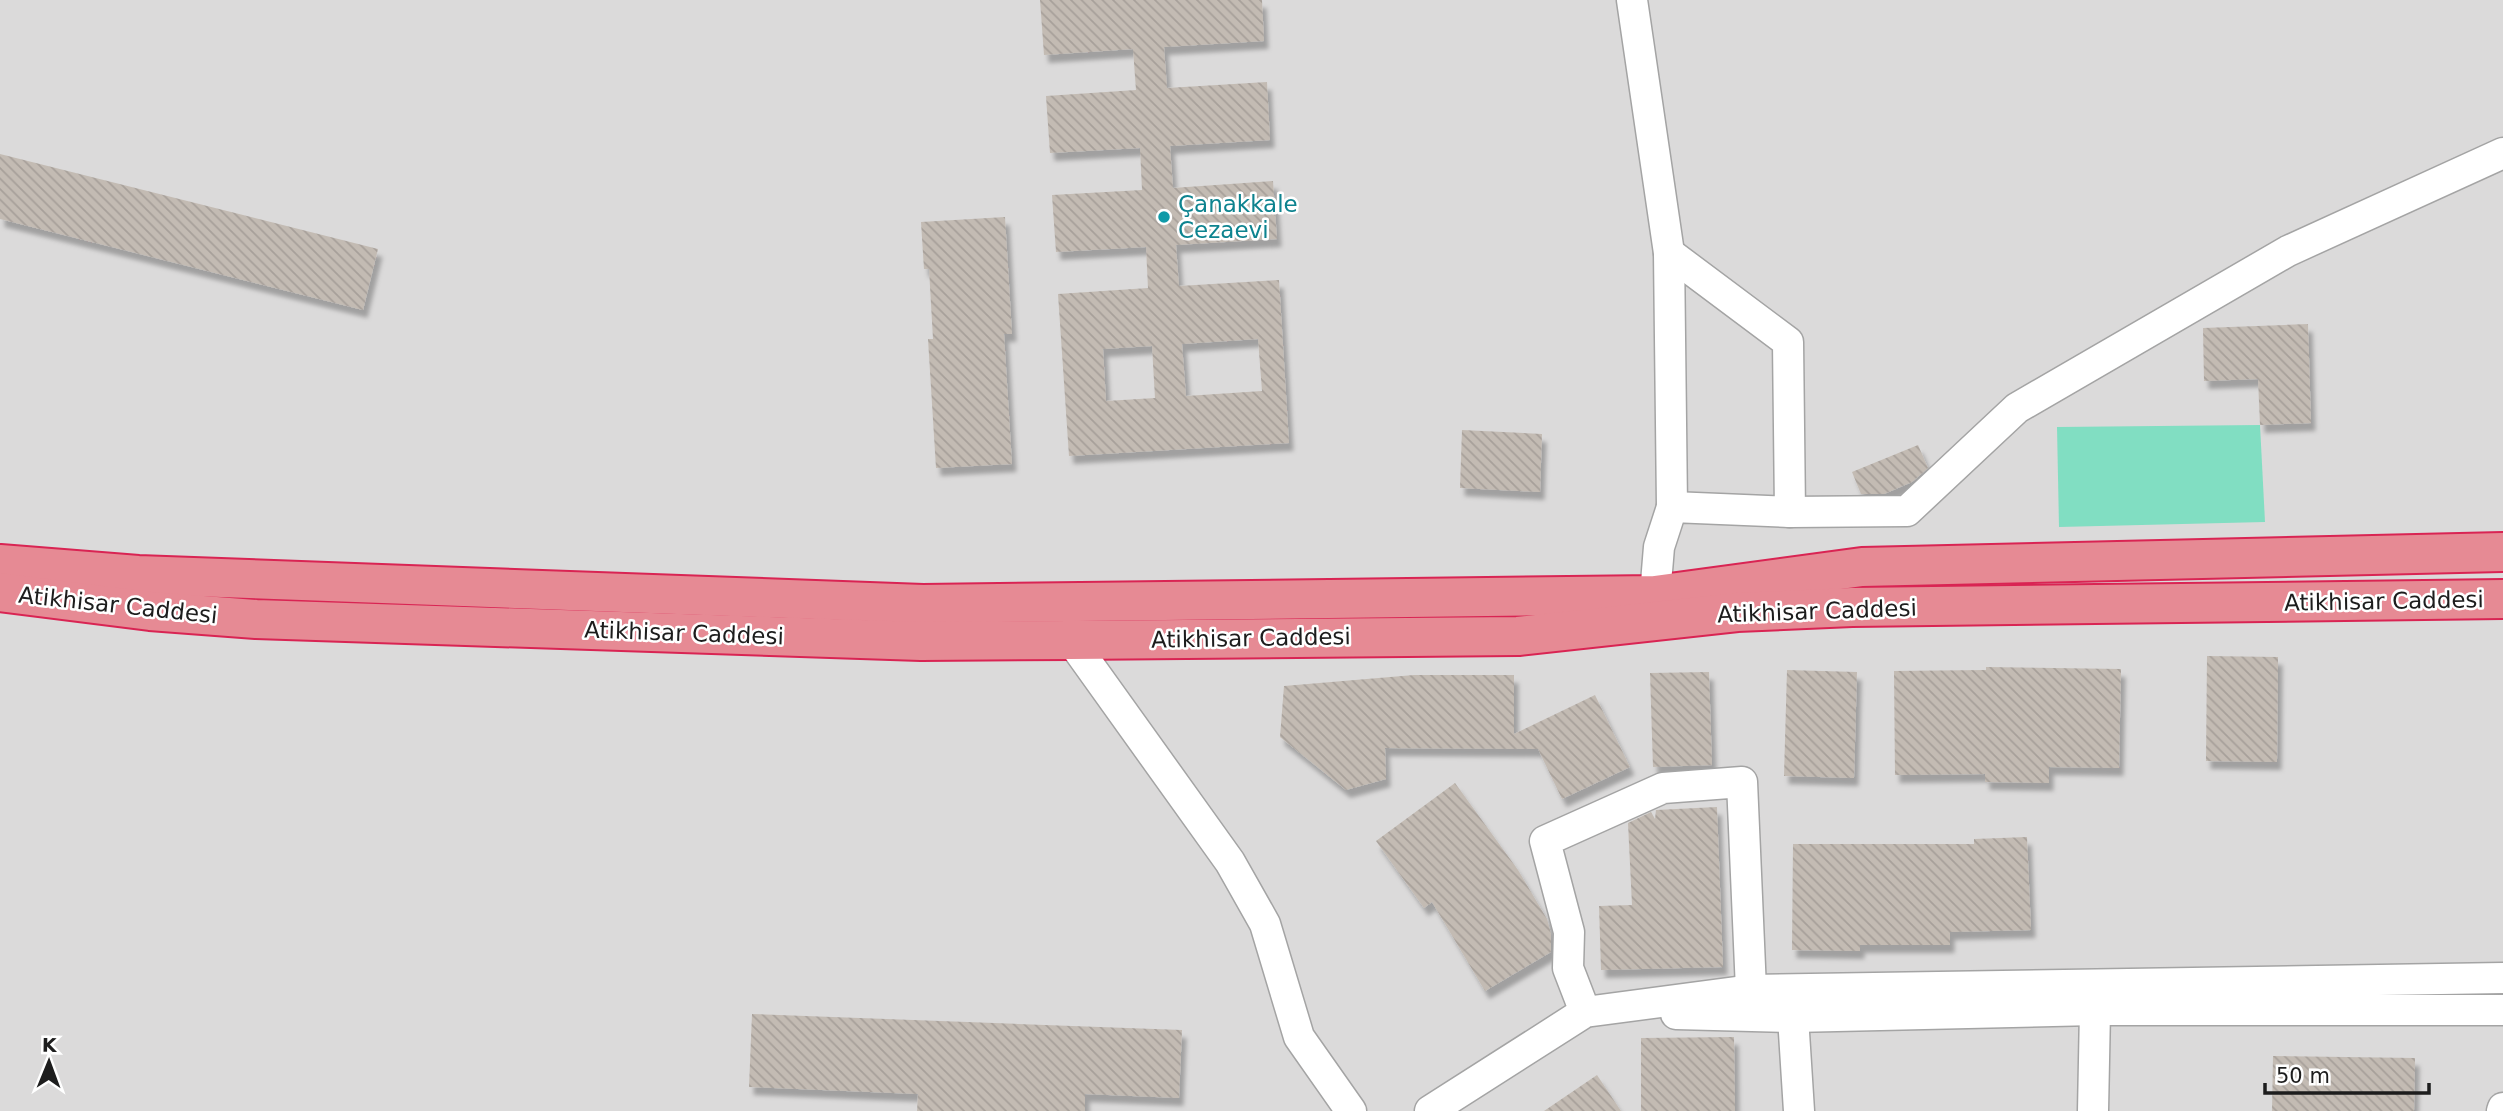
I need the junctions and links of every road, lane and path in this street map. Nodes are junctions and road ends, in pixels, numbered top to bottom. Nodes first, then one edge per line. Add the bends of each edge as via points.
1 (1632, 0) edge
2 (2503, 153) edge
3 (1669, 253) junction
4 (1672, 507) junction
5 (1790, 512) junction
6 (2503, 552) edge
7 (0, 564) edge
8 (0, 593) edge
9 (1655, 595) junction
10 (2503, 600) edge
11 (1376, 617) junction
12 (1072, 640) junction
13 (2503, 978) edge
14 (1751, 990) junction
15 (2098, 997) junction
16 (2503, 1010) edge
17 (1585, 1012) junction
18 (1793, 1017) junction
19 (1351, 1111) edge
20 (1430, 1111) edge
21 (1799, 1111) edge
22 (2093, 1111) edge

1 - 3 street
2 - 5 street via 2288,251 2017,408 1907,511
3 - 4 street
3 - 5 street via 1788,342
4 - 5 street
4 - 9 street via 1659,547
6 - 9 highway, Atikhisar Caddesi via 1862,567
7 - 11 highway, Atikhisar Caddesi via 138,575
8 - 12 highway, Atikhisar Caddesi via 256,619 921,641
9 - 11 highway, Atikhisar Caddesi
10 - 11 highway, Atikhisar Caddesi via 1852,607 1737,612 1518,636
11 - 12 highway, Atikhisar Caddesi
12 - 19 street via 1230,862 1265,924 1299,1038
13 - 15 street
14 - 15 street
14 - 17 street
14 - 17 street via 1742,782 1663,788 1545,841 1569,932 1568,968
14 - 18 street
15 - 16 street
15 - 18 street
15 - 22 street
17 - 18 street
17 - 20 street
18 - 21 street

